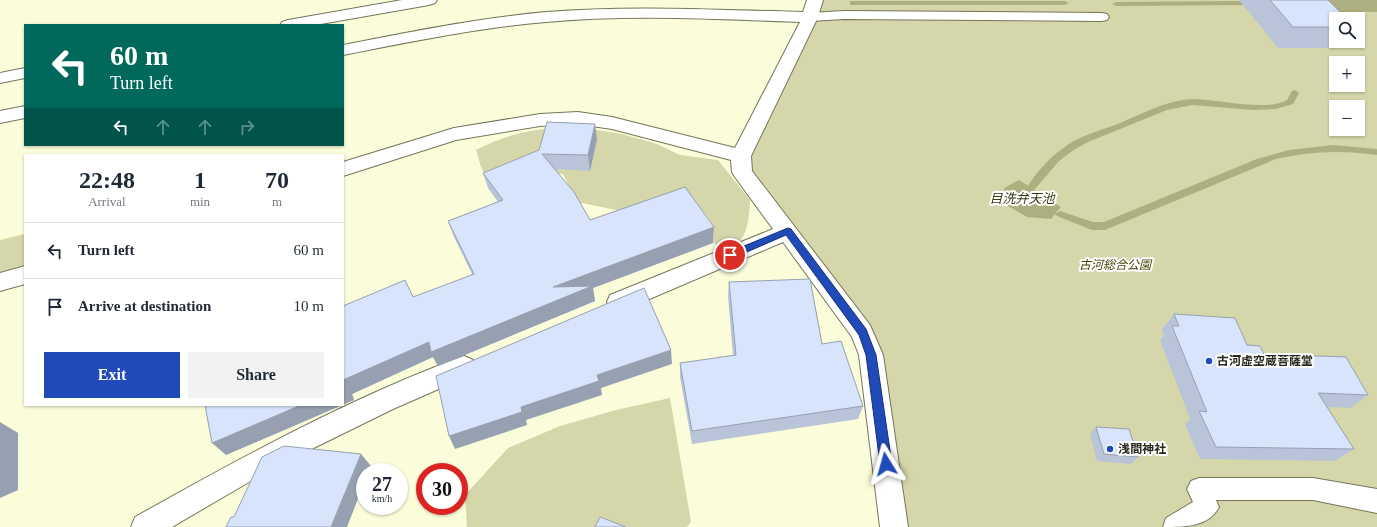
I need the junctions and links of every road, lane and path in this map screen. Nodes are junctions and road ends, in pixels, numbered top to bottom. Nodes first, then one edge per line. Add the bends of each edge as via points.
1 (429, 0) edge
2 (576, 8) edge
3 (812, 8) edge
4 (1102, 17) dead end
5 (294, 24) edge
6 (344, 50) edge
7 (24, 73) edge
8 (0, 78) edge
9 (24, 112) edge
10 (0, 117) edge
11 (740, 156) junction
12 (344, 169) edge
13 (788, 231) junction
14 (24, 275) edge
15 (0, 282) edge
16 (597, 311) edge
17 (487, 357) edge
18 (264, 459) junction
19 (245, 500) edge
20 (1377, 501) edge
21 (146, 527) edge
22 (894, 527) edge
23 (1175, 527) edge

1 - 5 street
2 - 3 street via 675,14
2 - 6 street
3 - 4 lane via 852,15
3 - 11 street
7 - 8 street
9 - 10 street
11 - 12 street via 612,123 578,118 540,120 454,134
11 - 13 street via 742,172
13 - 16 street
13 - 22 street via 867,342 871,355
14 - 15 street
17 - 18 street via 384,401
18 - 19 street
18 - 21 street
20 - 23 lane via 1313,490 1199,489 1207,508

